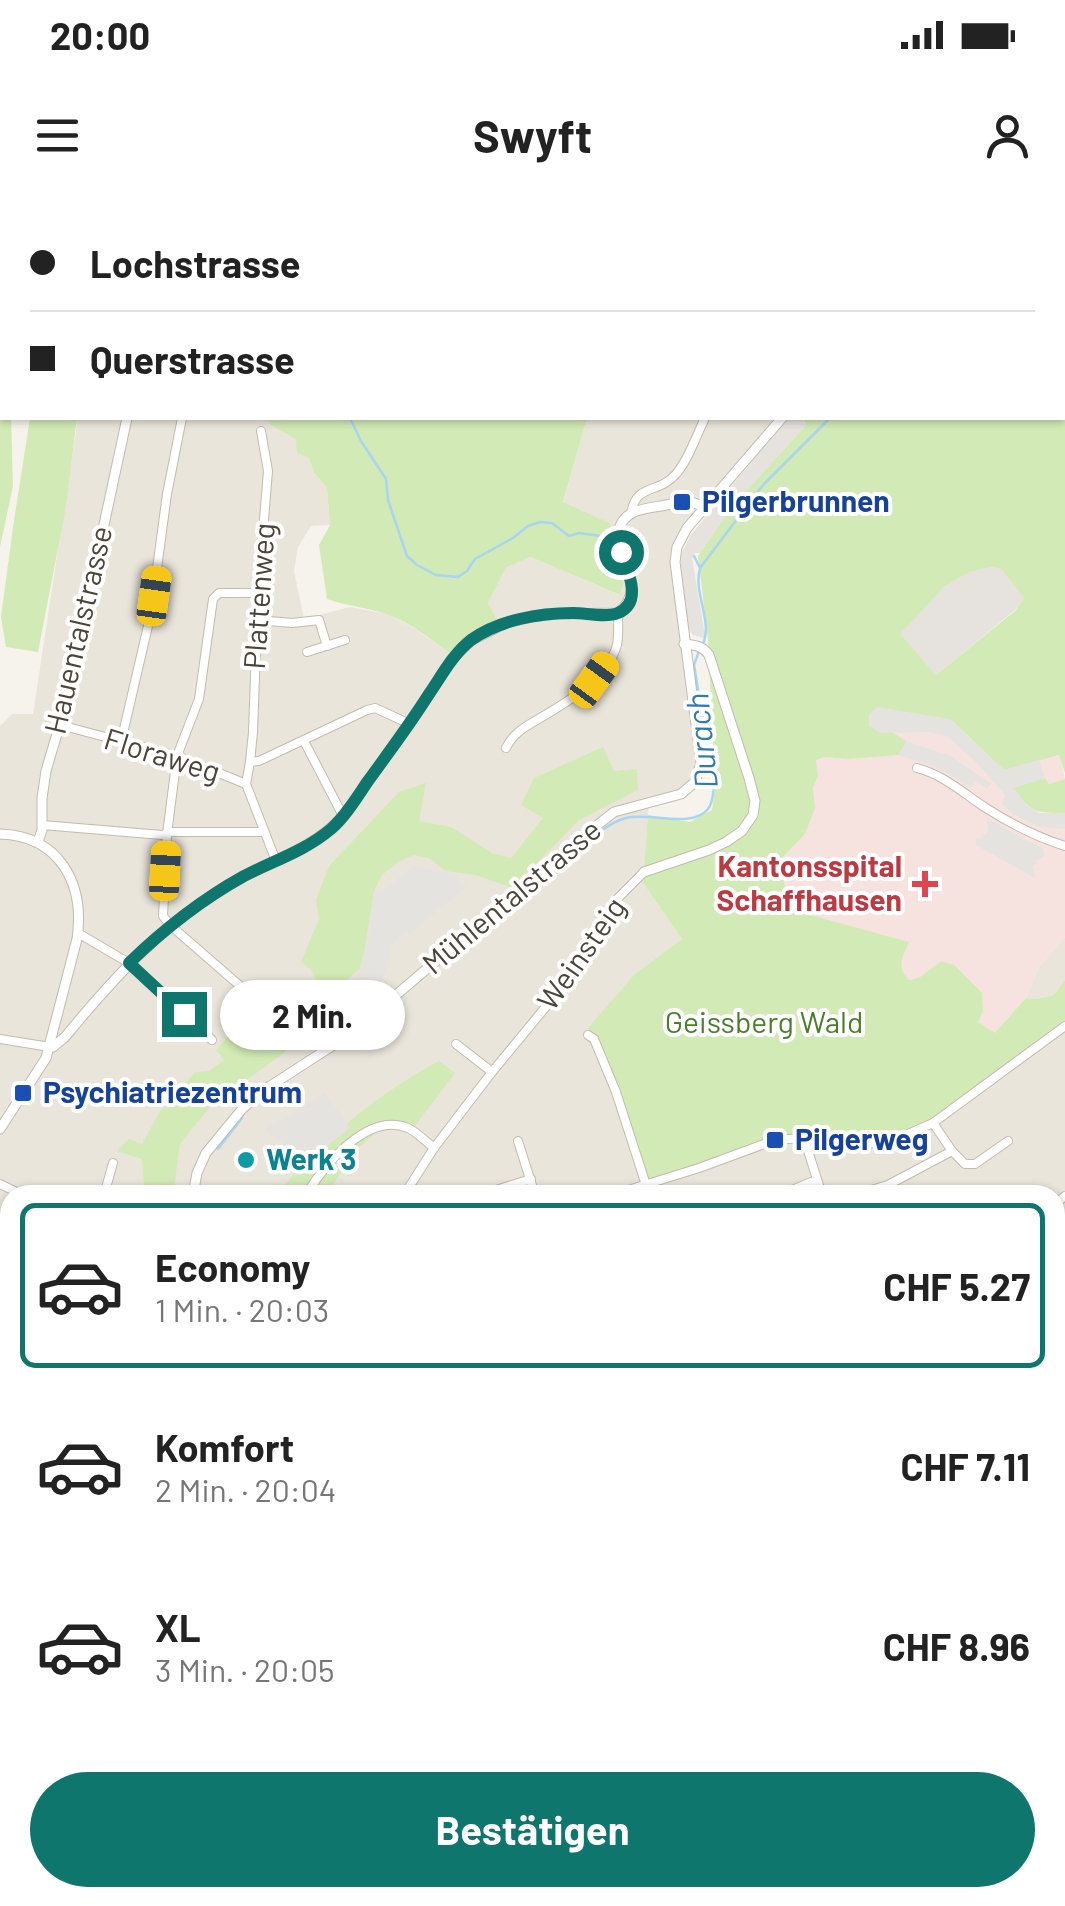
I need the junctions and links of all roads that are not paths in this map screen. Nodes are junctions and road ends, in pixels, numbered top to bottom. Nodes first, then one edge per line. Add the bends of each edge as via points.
1 (127, 420) edge
2 (182, 420) edge
3 (704, 420) edge
4 (780, 420) edge
5 (261, 431) dead end
6 (704, 508) junction
7 (631, 514) junction
8 (258, 592) junction
9 (618, 613) junction
10 (257, 620) junction
11 (345, 640) dead end
12 (684, 644) junction
13 (327, 646) junction
14 (307, 652) dead end
15 (410, 724) junction
16 (60, 726) junction
17 (304, 741) junction
18 (121, 742) junction
19 (506, 748) dead end
20 (176, 756) junction
21 (250, 762) junction
22 (917, 768) dead end
23 (246, 784) junction
24 (343, 816) junction
25 (42, 825) junction
26 (264, 832) junction
27 (0, 834) edge
28 (167, 834) junction
29 (38, 842) junction
30 (1065, 846) edge
31 (276, 861) junction
32 (644, 872) joint
33 (170, 925) junction
34 (78, 933) junction
35 (129, 963) junction
36 (247, 992) dead end
37 (1065, 1026) edge
38 (588, 1035) dead end
39 (0, 1039) edge
40 (212, 1040) dead end
41 (456, 1044) dead end
42 (50, 1047) junction
43 (492, 1072) junction
44 (932, 1123) junction
45 (0, 1129) edge
46 (804, 1138) junction
47 (1008, 1141) dead end
48 (518, 1142) dead end
49 (434, 1148) junction
50 (952, 1151) junction
51 (113, 1163) dead end
52 (530, 1179) junction
53 (816, 1180) junction
54 (107, 1185) edge
55 (195, 1185) edge
56 (312, 1185) edge
57 (410, 1185) edge
58 (511, 1185) edge
59 (532, 1185) edge
60 (646, 1185) joint
61 (804, 1185) edge
62 (818, 1185) edge
63 (885, 1185) edge

1 - 16 street, Hauentalstrasse
2 - 18 street via 151,613
3 - 7 street via 677,473 637,495
4 - 6 street, Mühlentalstrasse
5 - 8 street, Plattenweg via 268,471
6 - 7 street via 685,501
6 - 12 street, Mühlentalstrasse via 675,555
7 - 9 street via 619,542 633,588
8 - 10 street, Plattenweg
8 - 20 street via 219,593 213,599 198,699
9 - 15 street via 532,616 486,632 452,659
9 - 19 street via 617,644 594,680 524,727
10 - 13 street via 319,620
10 - 21 street, Plattenweg
11 - 13 street
12 - 32 street, Weinsteig via 701,648 749,778 753,814 726,842
12 - 55 street, Mühlentalstrasse via 701,764 694,782 682,794 614,812 349,1035 264,1090 214,1140
13 - 14 street
15 - 17 street, Floraweg via 375,708
15 - 24 street
16 - 18 street, Floraweg
16 - 25 street, Hauentalstrasse via 43,787
17 - 21 street, Floraweg
17 - 24 street
18 - 20 street, Floraweg
20 - 23 street, Floraweg
20 - 28 street
21 - 23 street, Floraweg
22 - 30 street
23 - 26 street
24 - 31 street via 308,846
25 - 28 street
25 - 29 street, Hauentalstrasse
26 - 28 street
26 - 31 street
27 - 29 street
28 - 33 street via 163,916
29 - 34 street via 69,876
31 - 33 street
32 - 43 street, Weinsteig
33 - 35 street
33 - 36 street
34 - 35 street
34 - 42 street
35 - 40 street
35 - 42 street
37 - 44 street
38 - 60 street via 616,1092
39 - 42 street
41 - 43 street
42 - 45 street
43 - 49 street, Weinsteig
44 - 46 street via 890,1142
44 - 50 street
46 - 53 street
46 - 60 street via 768,1142
47 - 50 street via 975,1164
48 - 52 street
49 - 56 street via 410,1128 370,1130 352,1140
49 - 57 street, Weinsteig
50 - 63 street
51 - 54 street
52 - 58 street
52 - 59 street
53 - 61 street
53 - 62 street

